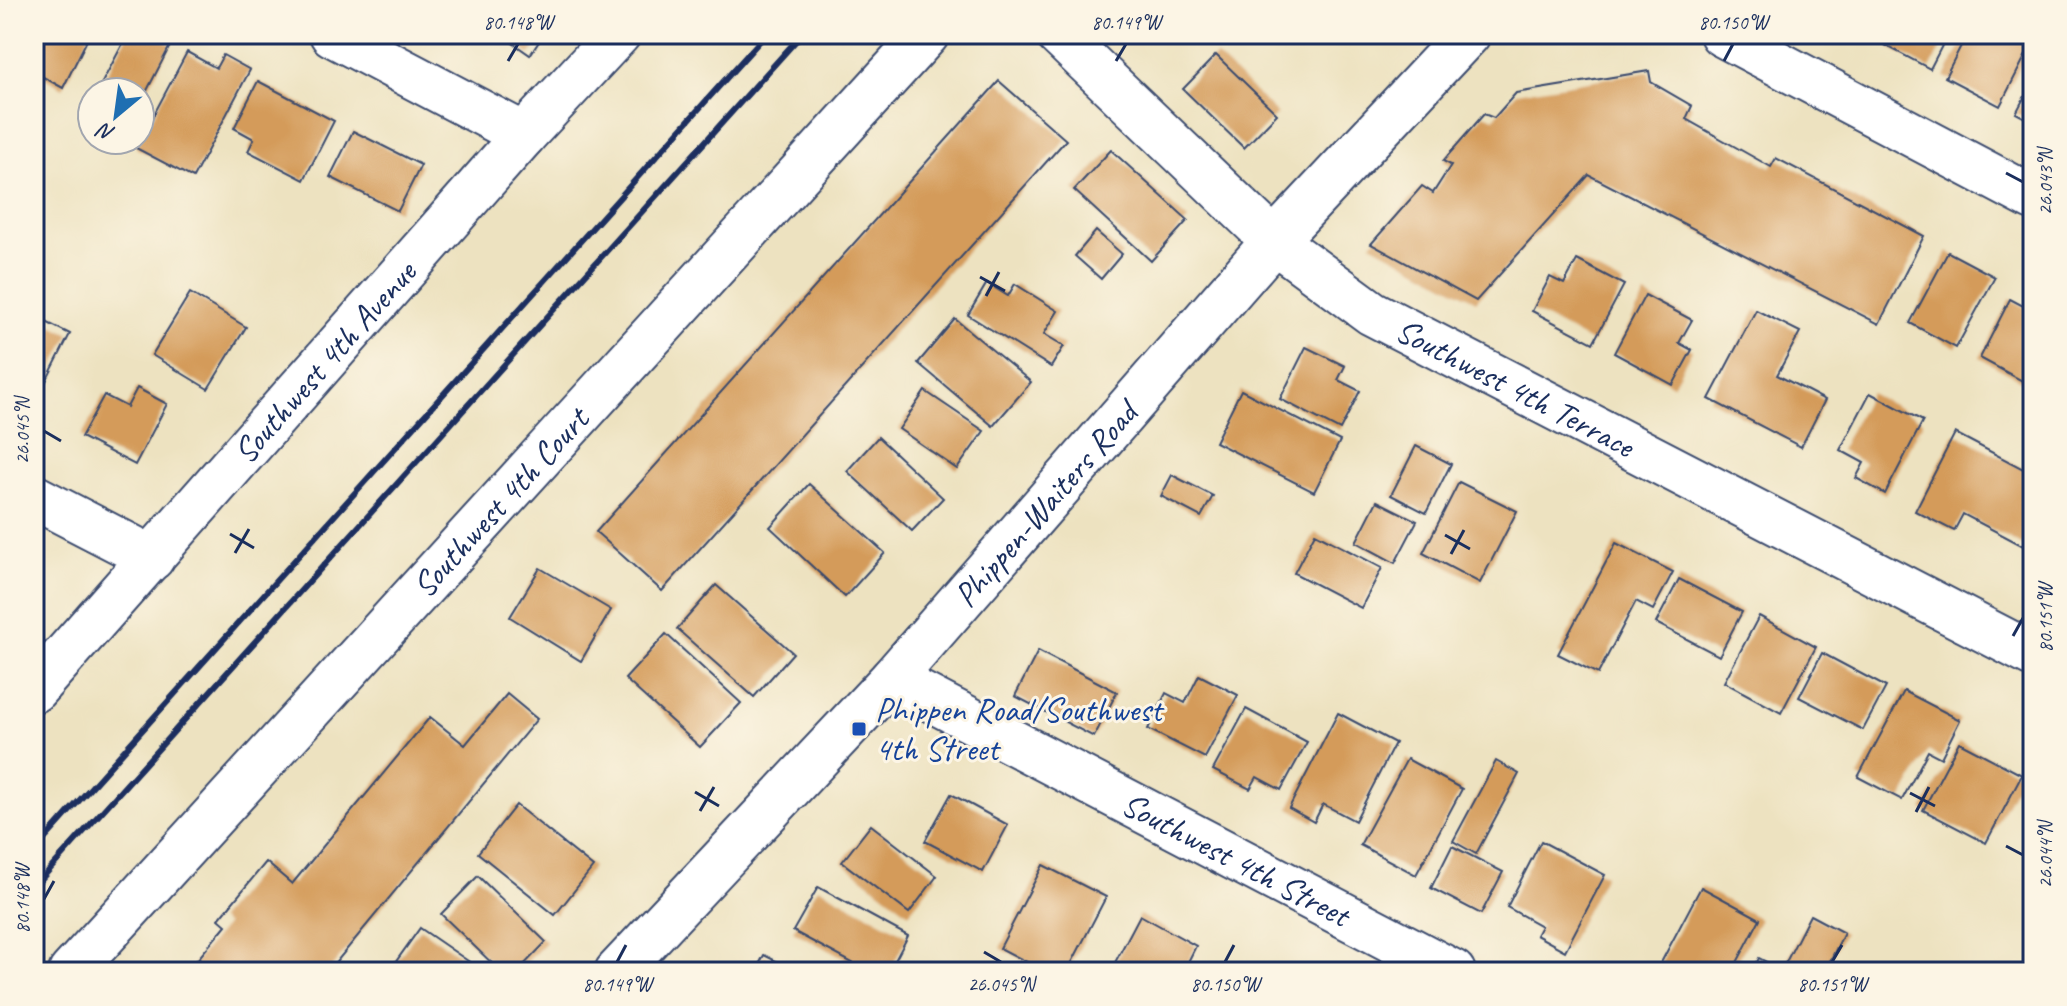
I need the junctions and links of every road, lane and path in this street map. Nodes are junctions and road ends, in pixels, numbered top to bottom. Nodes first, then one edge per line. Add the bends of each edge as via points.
1 (332, 34) edge
2 (618, 34) edge
3 (927, 34) edge
4 (1058, 34) edge
5 (1468, 34) edge
6 (1722, 34) edge
7 (524, 135) junction
8 (2033, 198) edge
9 (1274, 241) junction
10 (34, 497) edge
11 (152, 558) junction
12 (2033, 655) edge
13 (892, 679) junction
14 (34, 690) edge
15 (71, 972) edge
16 (617, 972) edge
17 (1453, 972) edge

1 - 7 street
2 - 7 street, Southwest 4th Avenue
3 - 15 street, Southwest 4th Court
4 - 9 street, Southwest 4th Terrace
5 - 9 street, Phippen-Waiters Road
6 - 8 street
7 - 11 street, Southwest 4th Avenue
9 - 12 street, Southwest 4th Terrace via 1372,313
9 - 13 street, Phippen-Waiters Road
10 - 11 street
11 - 14 street, Southwest 4th Avenue
13 - 16 street, Phippen-Waiters Road
13 - 17 street, Southwest 4th Street

